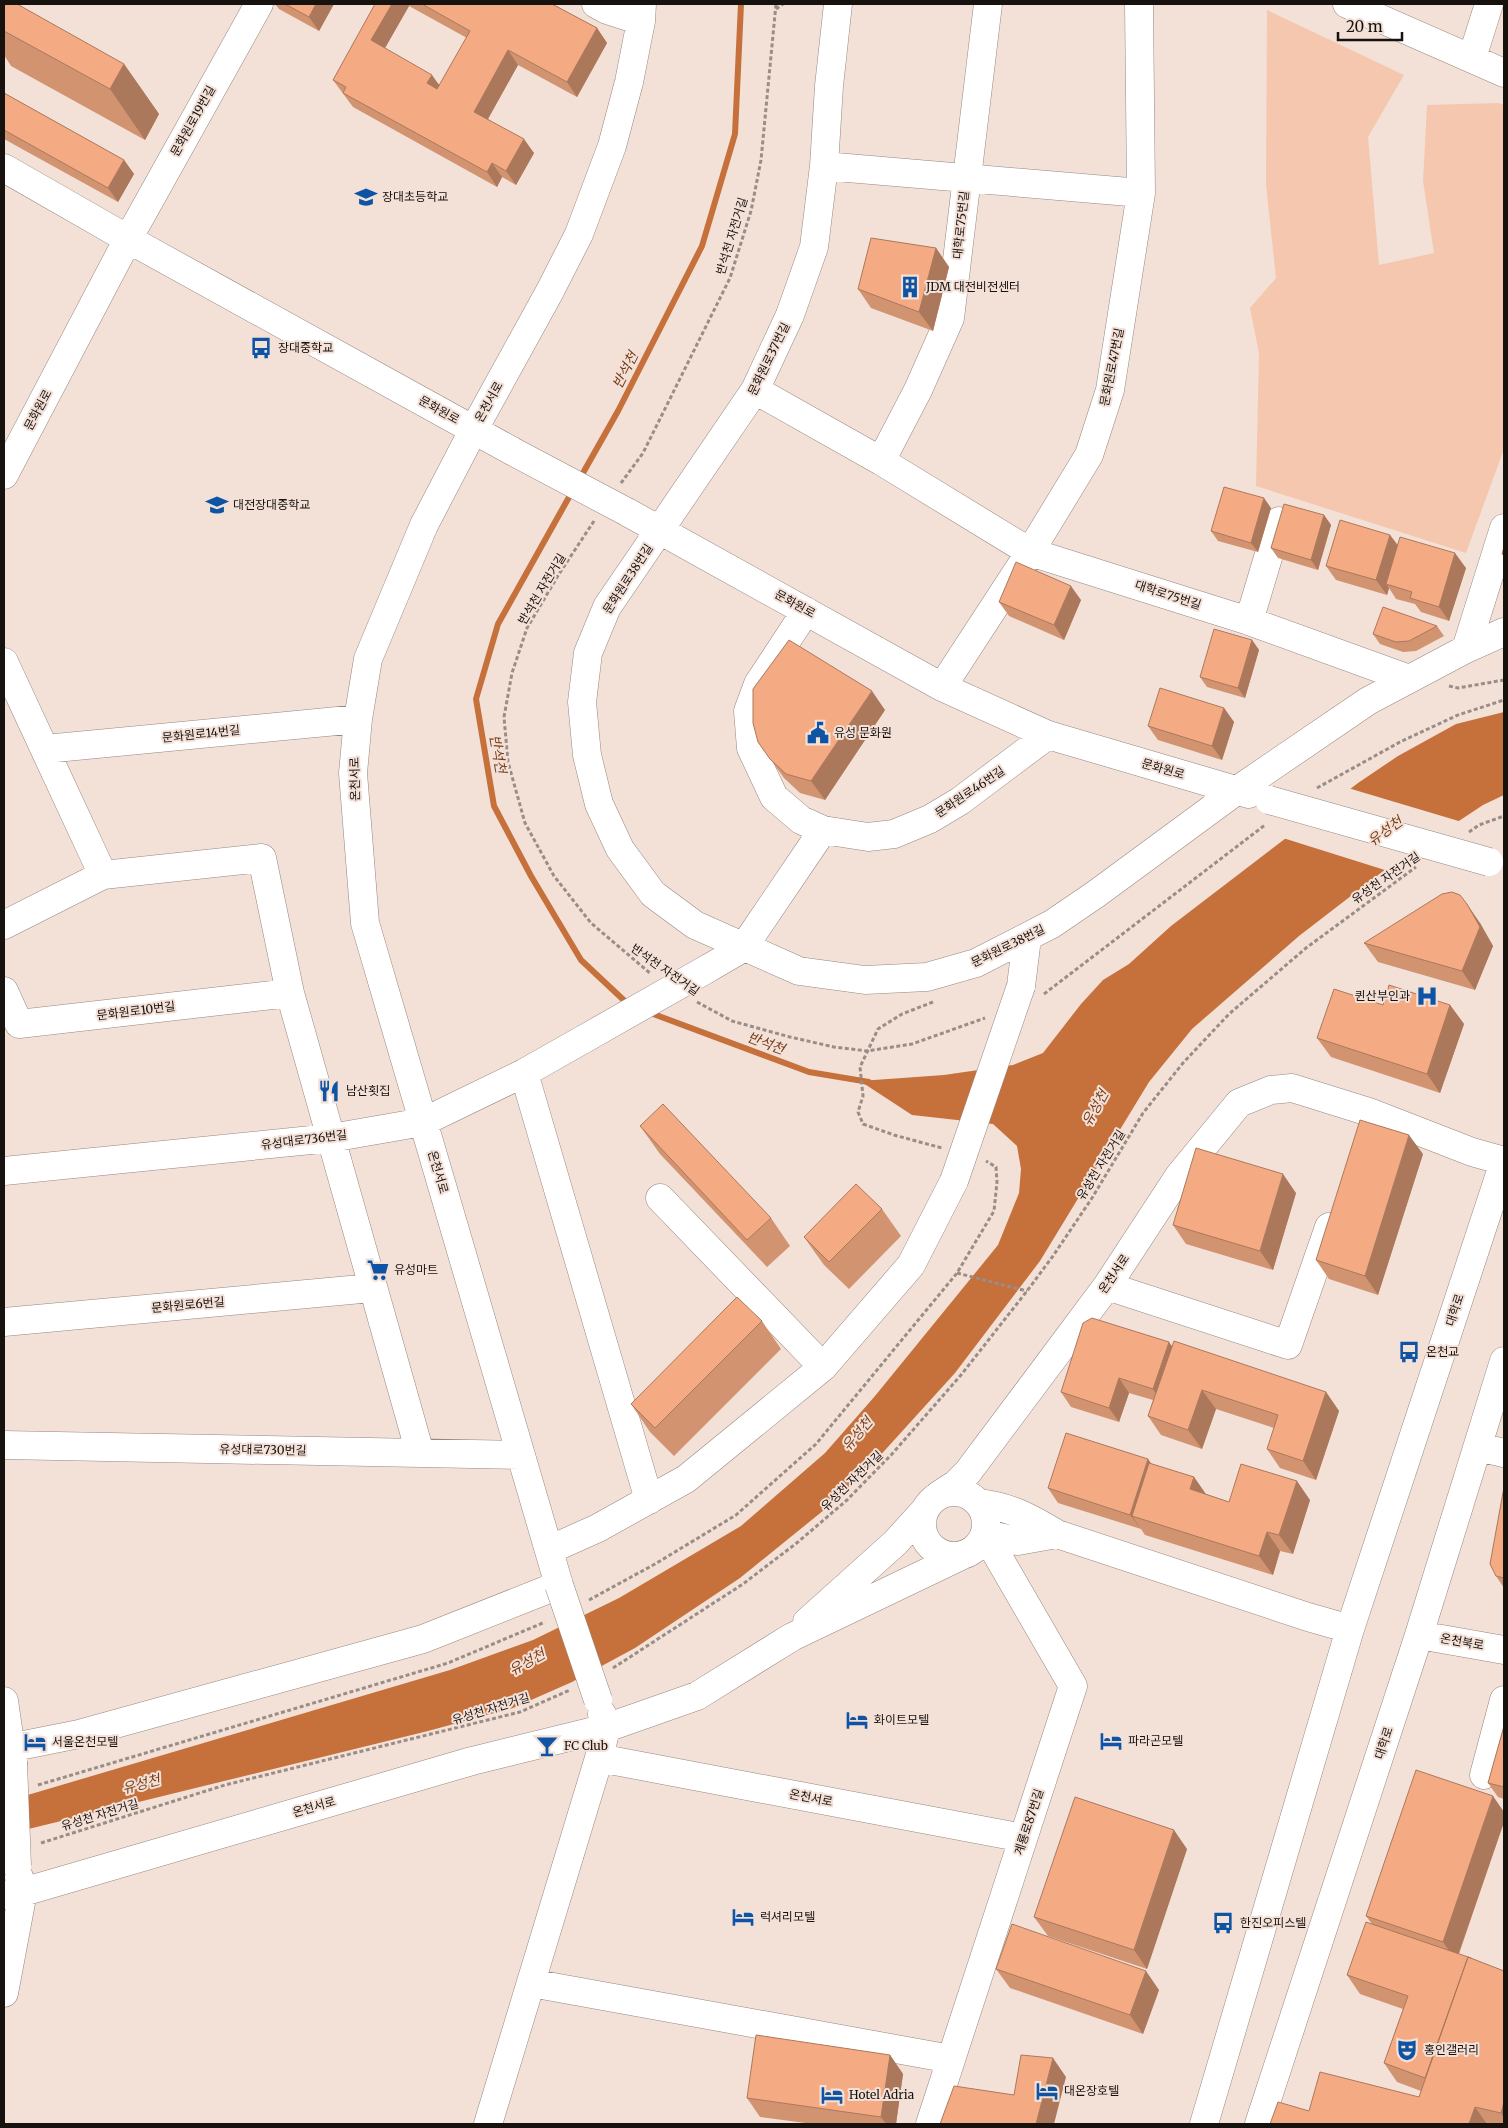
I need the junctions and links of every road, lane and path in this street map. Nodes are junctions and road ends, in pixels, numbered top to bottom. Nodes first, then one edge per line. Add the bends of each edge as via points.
1 (259, 4) edge
2 (596, 4) edge
3 (776, 4) edge
4 (783, 4) edge
5 (838, 4) edge
6 (988, 4) edge
7 (1139, 4) edge
8 (1347, 4) edge
9 (1489, 4) edge
10 (776, 9) junction
11 (641, 12) edge
12 (1472, 58) junction
13 (1504, 73) edge
14 (824, 166) junction
15 (5, 170) edge
16 (966, 179) junction
17 (1141, 193) junction
18 (128, 239) junction
19 (755, 390) junction
20 (474, 429) junction
21 (881, 461) junction
22 (4, 475) edge
23 (618, 486) dead end
24 (597, 517) dead end
25 (1279, 521) edge
26 (1504, 528) edge
27 (660, 530) junction
28 (1030, 552) junction
29 (806, 611) junction
30 (1249, 621) junction
31 (1504, 632) edge
32 (1466, 649) junction
33 (4, 662) edge
34 (1409, 679) junction
35 (942, 687) junction
36 (1504, 700) edge
37 (358, 719) junction
38 (1048, 736) junction
39 (45, 749) junction
40 (1236, 791) junction
41 (1310, 792) dead end
42 (1270, 810) junction
43 (1504, 816) edge
44 (823, 830) junction
45 (1462, 836) dead end
46 (1422, 863) dead end
47 (1496, 865) edge
48 (104, 875) junction
49 (4, 925) edge
50 (1027, 938) junction
51 (743, 948) junction
52 (653, 975) dead end
53 (4, 991) edge
54 (1031, 991) junction
55 (290, 993) junction
56 (690, 999) dead end
57 (992, 1016) dead end
58 (867, 1051) junction
59 (524, 1074) junction
60 (1271, 1090) joint
61 (863, 1096) dead end
62 (1369, 1112) junction
63 (423, 1122) junction
64 (331, 1138) junction
65 (1359, 1140) edge
66 (1504, 1161) edge
67 (4, 1171) edge
68 (660, 1198) dead end
69 (1336, 1205) edge
70 (957, 1273) dead end
71 (1106, 1286) junction
72 (372, 1288) junction
73 (1025, 1291) junction
74 (4, 1322) edge
75 (1504, 1362) edge
76 (823, 1367) junction
77 (4, 1445) edge
78 (1478, 1447) junction
79 (420, 1453) junction
80 (1504, 1453) edge
81 (521, 1455) junction
82 (972, 1490) junction
83 (649, 1500) junction
84 (932, 1502) junction
85 (984, 1534) junction
86 (1057, 1534) junction
87 (549, 1550) junction
88 (961, 1556) junction
89 (559, 1585) junction
90 (1350, 1629) junction
91 (1419, 1635) junction
92 (792, 1637) junction
93 (1504, 1650) edge
94 (608, 1670) dead end
95 (586, 1694) junction
96 (1504, 1700) edge
97 (4, 1701) edge
98 (606, 1728) junction
99 (9, 1753) edge
100 (599, 1758) junction
101 (1484, 1775) dead end
102 (1024, 1838) junction
103 (19, 1875) edge
104 (531, 1983) junction
105 (4, 1993) edge
106 (951, 2059) junction
107 (488, 2124) edge
108 (930, 2124) edge
109 (1204, 2124) edge
110 (1259, 2124) edge

1 - 18 street, 문화원로19번길
2 - 11 street via 607,10
3 - 10 path, 반석천 자전거길
4 - 10 path
5 - 14 street, 문화원로37번길
6 - 16 street, 대학로75번길
7 - 17 street, 문화원로47번길
8 - 12 street
9 - 12 street
10 - 23 path, 반석천 자전거길 via 761,160 751,211 730,278 643,453
11 - 20 street, 온천서로 via 629,82 612,146 579,234
12 - 13 street
14 - 16 street
14 - 19 street, 문화원로37번길 via 814,247 790,316
15 - 18 street, 문화원로
16 - 17 street
16 - 21 street, 대학로75번길 via 950,318
17 - 28 street, 문화원로47번길 via 1110,390 1089,455
18 - 20 street, 문화원로
18 - 22 street, 문화원로
19 - 21 street, 대학로75번길
19 - 27 street, 문화원로37번길
20 - 27 street, 문화원로, bridge
20 - 37 street, 온천서로 via 424,526 368,659
21 - 28 street, 대학로75번길
24 - 52 path, 반석천 자전거길 via 527,628 512,673 504,717 508,762 525,823 554,876 591,923
25 - 30 street
26 - 32 street
27 - 29 street, 문화원로
27 - 51 street, 문화원로38번길 via 607,607 588,653 582,702 587,755 599,804 620,849 653,894 695,925
28 - 30 street, 대학로75번길
28 - 35 street, 문화원로47번길
29 - 35 street, 문화원로
29 - 44 street, 문화원로46번길 via 758,684 748,711 751,748 774,797 801,820
30 - 34 street, 대학로75번길
31 - 32 street
32 - 34 street
33 - 39 street
34 - 40 street, 문화원로38번길 via 1368,701
35 - 38 street, 문화원로
36 - 41 path via 1458,715 1408,738
37 - 39 street, 문화원로14번길
37 - 63 street, 온천서로 via 353,772 365,923
38 - 40 street, 문화원로
38 - 44 street, 문화원로46번길 via 960,801 894,834 868,837
39 - 48 street
40 - 42 street, 문화원로
40 - 50 street, 문화원로38번길 via 1096,894
42 - 47 street, 문화원로, bridge
42 - 54 path
43 - 45 path via 1478,825
44 - 51 street
46 - 73 path, 유성천 자전거길 via 1306,948 1229,1014 1183,1063 1143,1113 1075,1223
48 - 49 street
48 - 55 street via 262,858
50 - 51 street, 문화원로38번길 via 976,963 927,977 874,979 798,971
50 - 54 street
51 - 59 street, 유성대로736번길, bridge
53 - 55 street, 문화원로10번길 via 19,1024
54 - 76 street, bridge via 954,1181 911,1265
55 - 64 street
56 - 58 path, 반석천 자전거길 via 740,1023 790,1038
57 - 58 path via 912,1044
58 - 61 path via 860,1067
59 - 63 street, 유성대로736번길
59 - 83 street
60 - 62 street, 대학로 via 1292,1088
60 - 71 street, 온천서로 via 1239,1103 1180,1176
62 - 65 street
62 - 66 street, 대학로
63 - 64 street, 유성대로736번길
63 - 81 street, 온천서로
64 - 67 street, 유성대로736번길
64 - 72 street
66 - 90 street, 대학로
68 - 76 street
69 - 71 street via 1288,1345
70 - 73 path
71 - 82 street, 온천서로
72 - 74 street, 문화원로6번길
72 - 79 street
73 - 94 path, 유성천 자전거길 via 961,1376 847,1500 742,1584
75 - 78 street, 대학로
76 - 83 street via 686,1479
77 - 79 street, 유성대로730번길
78 - 80 street
78 - 91 street, 대학로
79 - 81 street, 유성대로730번길
81 - 87 street, 온천서로
82 - 84 street via 956,1484
82 - 85 street via 984,1513
82 - 86 street via 993,1505 1026,1515
83 - 87 street
84 - 88 street via 921,1520 931,1548 950,1556
84 - 92 street via 894,1543
85 - 86 street via 1018,1540
85 - 88 street via 971,1552
85 - 102 street, 계룡로87번길 via 1073,1686
86 - 90 street
87 - 89 street, 온천서로
88 - 92 street, 온천서로
89 - 95 street, 온천서로, bridge
89 - 99 street via 423,1639
90 - 109 street, 대학로
91 - 93 street, 온천북로
91 - 110 street, 대학로
92 - 98 street, 온천서로 via 697,1696
95 - 98 street, 온천서로
95 - 103 path, 유성천 자전거길 via 225,1785
96 - 101 street
97 - 99 street
98 - 100 street, 온천서로
98 - 103 street, 온천서로
99 - 103 street, bridge
100 - 102 street, 온천서로
100 - 104 street, 온천서로
102 - 106 street, 계룡로87번길
103 - 105 street
104 - 106 street
104 - 107 street, 온천서로
106 - 108 street, 계룡로87번길

